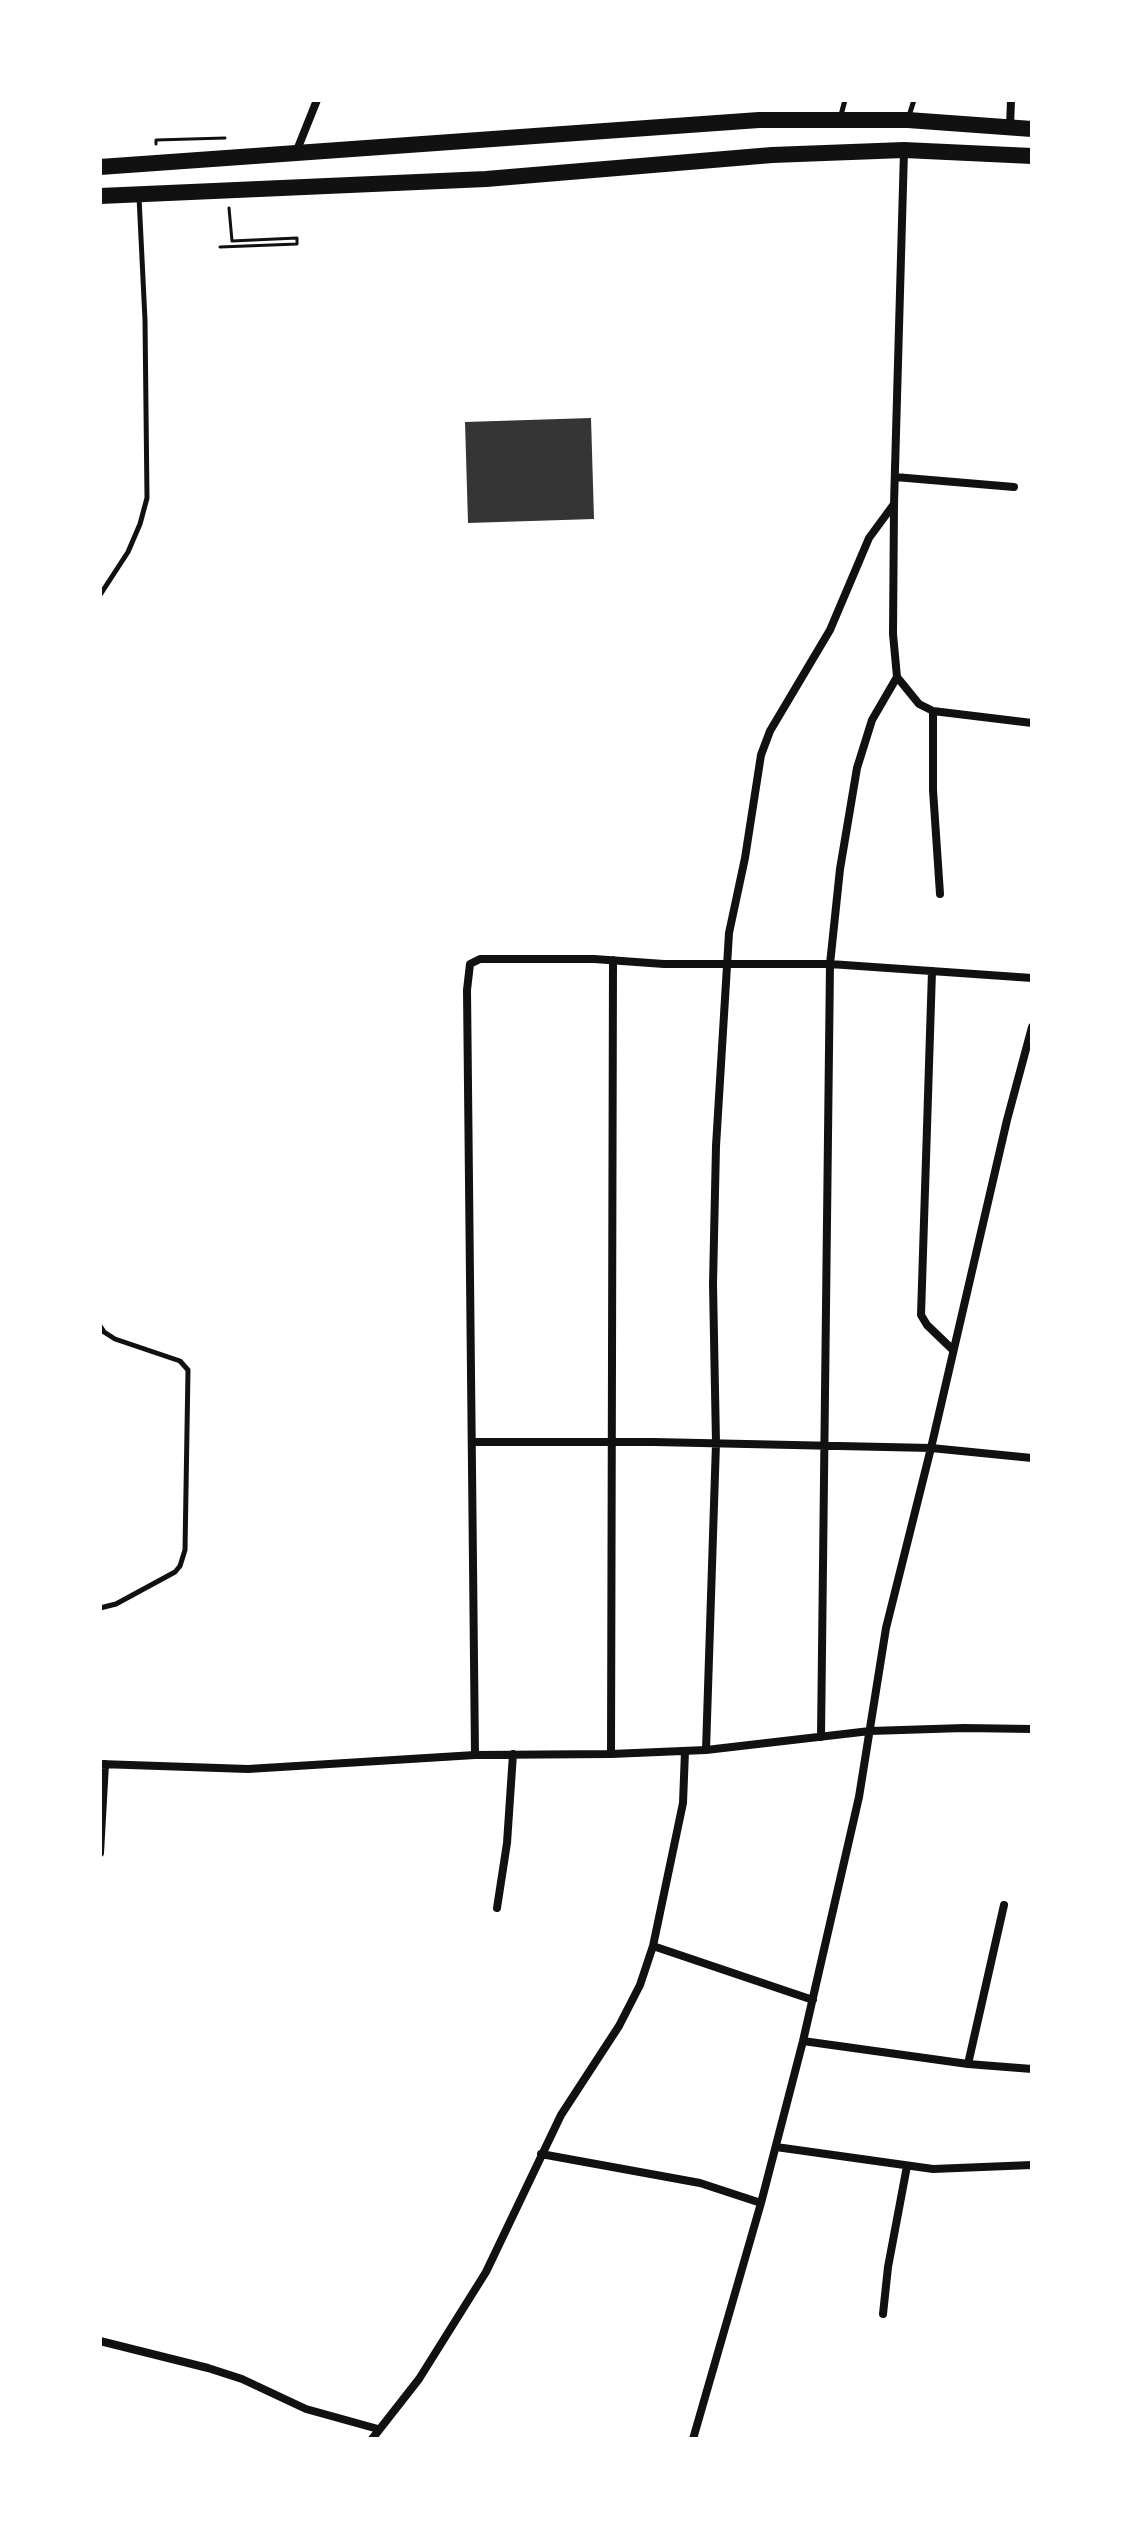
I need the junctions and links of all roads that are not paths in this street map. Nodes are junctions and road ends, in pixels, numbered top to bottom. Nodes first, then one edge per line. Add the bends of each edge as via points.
1 (317, 100) edge
2 (845, 100) edge
3 (914, 100) edge
4 (1011, 100) edge
5 (840, 120) junction
6 (908, 120) junction
7 (1010, 127) junction
8 (1032, 129) edge
9 (904, 150) junction
10 (295, 155) junction
11 (1032, 156) edge
12 (100, 167) edge
13 (100, 196) edge
14 (139, 196) junction
15 (895, 477) junction
16 (1014, 487) dead end
17 (894, 504) junction
18 (100, 595) edge
19 (897, 677) junction
20 (933, 711) junction
21 (1032, 723) edge
22 (940, 894) dead end
23 (613, 960) junction
24 (725, 962) junction
25 (830, 964) junction
26 (932, 971) junction
27 (1032, 978) edge
28 (1032, 1027) edge
29 (100, 1326) edge
30 (953, 1350) junction
31 (612, 1441) junction
32 (474, 1442) junction
33 (716, 1443) junction
34 (825, 1446) junction
35 (931, 1448) junction
36 (1032, 1458) edge
37 (100, 1608) edge
38 (1032, 1729) edge
39 (870, 1731) junction
40 (821, 1737) junction
41 (706, 1750) junction
42 (685, 1751) junction
43 (513, 1754) junction
44 (611, 1754) junction
45 (475, 1755) junction
46 (103, 1764) edge
47 (100, 1853) edge
48 (1004, 1905) dead end
49 (497, 1908) dead end
50 (653, 1946) junction
51 (813, 2000) junction
52 (803, 2041) junction
53 (968, 2064) junction
54 (1032, 2069) edge
55 (776, 2147) junction
56 (541, 2154) junction
57 (1032, 2165) edge
58 (907, 2166) junction
59 (761, 2203) junction
60 (883, 2314) dead end
61 (100, 2341) edge
62 (378, 2429) junction
63 (372, 2439) edge
64 (693, 2439) edge

1 - 10 street
2 - 5 lane
3 - 6 lane
4 - 7 street
5 - 6 main road
5 - 10 main road via 759,120
6 - 7 main road
7 - 8 main road
9 - 11 main road
9 - 14 main road
9 - 15 street
10 - 12 main road
13 - 14 main road
14 - 18 lane via 147,498 128,552
15 - 16 street
15 - 17 street
17 - 19 street
17 - 24 street via 869,538 830,630 766,743
19 - 20 street via 919,704
19 - 25 street via 872,720 857,768
20 - 21 street
20 - 22 street
23 - 24 street
23 - 31 street
23 - 32 street via 480,959 470,964
24 - 25 street
24 - 33 street via 713,1284
25 - 26 street
25 - 34 street
26 - 27 street
26 - 30 street via 921,1315
28 - 30 street
29 - 37 lane via 115,1339 180,1361 188,1370 185,1550 180,1566
30 - 35 street
31 - 32 street
31 - 33 street
31 - 44 street
32 - 45 street
33 - 34 street
33 - 41 street
34 - 35 street
34 - 40 street
35 - 36 street
35 - 39 street via 886,1628
38 - 39 street
39 - 40 street
39 - 51 street
40 - 41 street
41 - 42 street
42 - 44 street
42 - 50 street via 683,1803
43 - 44 street
43 - 45 street
43 - 49 street
45 - 46 street via 248,1769
46 - 47 street
48 - 53 street
50 - 51 street
50 - 56 street via 619,2026
51 - 52 street
52 - 53 street
52 - 55 street
53 - 54 street
55 - 58 street
55 - 59 street
56 - 59 street via 700,2183
56 - 62 street via 486,2272 419,2379
57 - 58 street
58 - 60 street
59 - 64 street
61 - 62 street via 242,2379 306,2409
62 - 63 street

